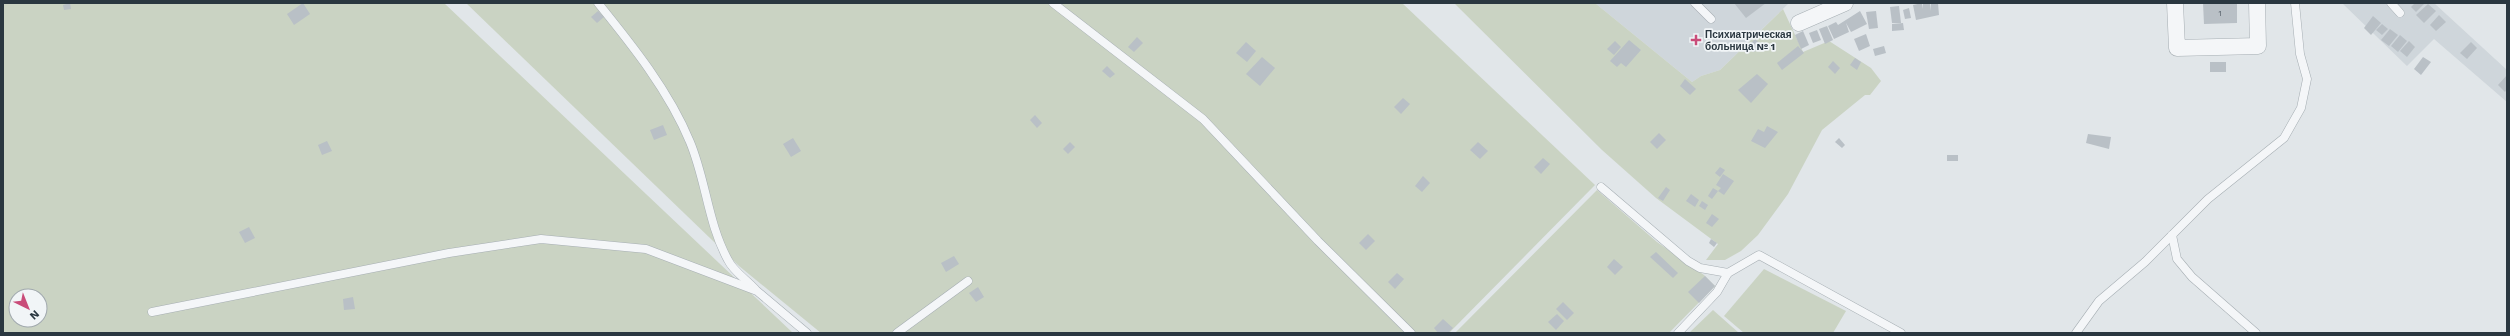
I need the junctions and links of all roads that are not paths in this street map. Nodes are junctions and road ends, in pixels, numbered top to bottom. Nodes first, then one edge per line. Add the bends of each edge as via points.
1 (598, 3) edge
2 (1053, 3) edge
3 (1695, 3) edge
4 (1845, 3) edge
5 (2175, 3) edge
6 (2257, 3) edge
7 (2295, 3) edge
8 (2391, 3) edge
9 (2400, 13) dead end
10 (1711, 20) dead end
11 (1799, 23) dead end
12 (1601, 187) dead end
13 (2172, 234) junction
14 (1728, 273) junction
15 (968, 281) dead end
16 (757, 291) junction
17 (152, 312) dead end
18 (807, 333) edge
19 (897, 333) edge
20 (1411, 333) edge
21 (1678, 333) edge
22 (1902, 333) edge
23 (2076, 333) edge
24 (2256, 333) edge

1 - 16 lane via 630,43 675,112 690,143 728,261
2 - 20 lane via 1202,119 1318,241
3 - 10 lane
4 - 11 street
5 - 6 street via 2177,48 2258,46
7 - 13 lane via 2300,54 2307,79 2301,108 2284,138 2208,199
8 - 9 lane
12 - 14 lane via 1688,261 1700,268
13 - 23 lane via 2145,262 2099,301
13 - 24 lane via 2177,258 2192,277
14 - 21 lane via 1717,292
14 - 22 lane via 1759,255
15 - 19 lane
16 - 17 lane via 646,250 541,239 449,253
16 - 18 lane

